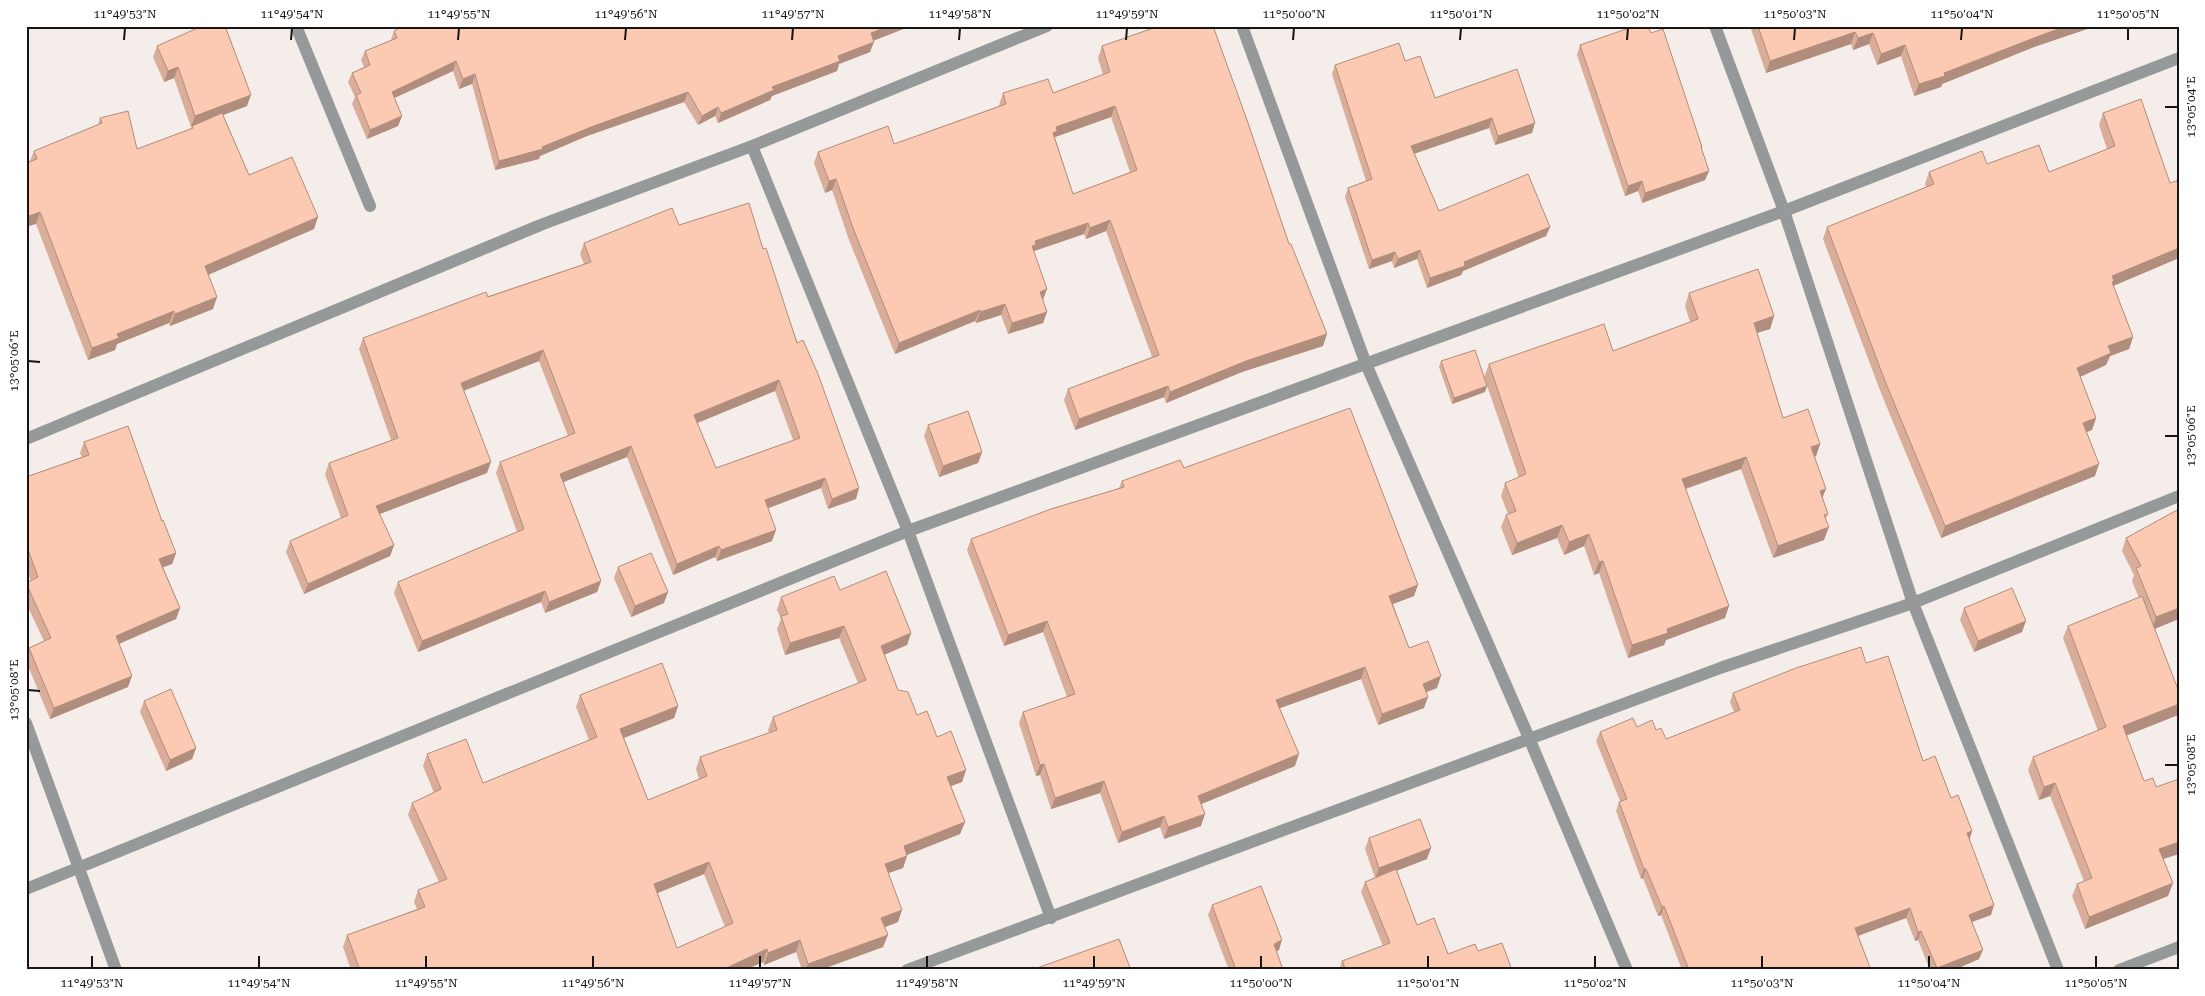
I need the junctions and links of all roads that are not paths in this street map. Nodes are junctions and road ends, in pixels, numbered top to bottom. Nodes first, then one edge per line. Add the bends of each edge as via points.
1 (296, 26) edge
2 (1047, 26) edge
3 (1242, 26) edge
4 (1715, 26) edge
5 (2179, 58) edge
6 (752, 146) junction
7 (370, 206) dead end
8 (1784, 211) junction
9 (1366, 364) junction
10 (26, 439) edge
11 (2179, 496) edge
12 (908, 531) junction
13 (1914, 603) junction
14 (26, 723) edge
15 (1530, 738) junction
16 (79, 868) junction
17 (26, 889) edge
18 (1051, 918) junction
19 (2179, 947) edge
20 (116, 970) edge
21 (908, 970) edge
22 (1627, 970) edge
23 (2058, 970) edge
24 (2119, 970) edge

1 - 7 street
2 - 6 street
3 - 9 street
4 - 8 street
5 - 8 street
6 - 10 street via 544,224
6 - 12 street
8 - 9 street
8 - 13 street
9 - 12 street
9 - 15 street
11 - 13 street
12 - 16 street
12 - 18 street
13 - 15 street via 1723,667
13 - 23 street
14 - 16 street
15 - 18 street
15 - 22 street
16 - 17 street
16 - 20 street
18 - 21 street
19 - 24 street

